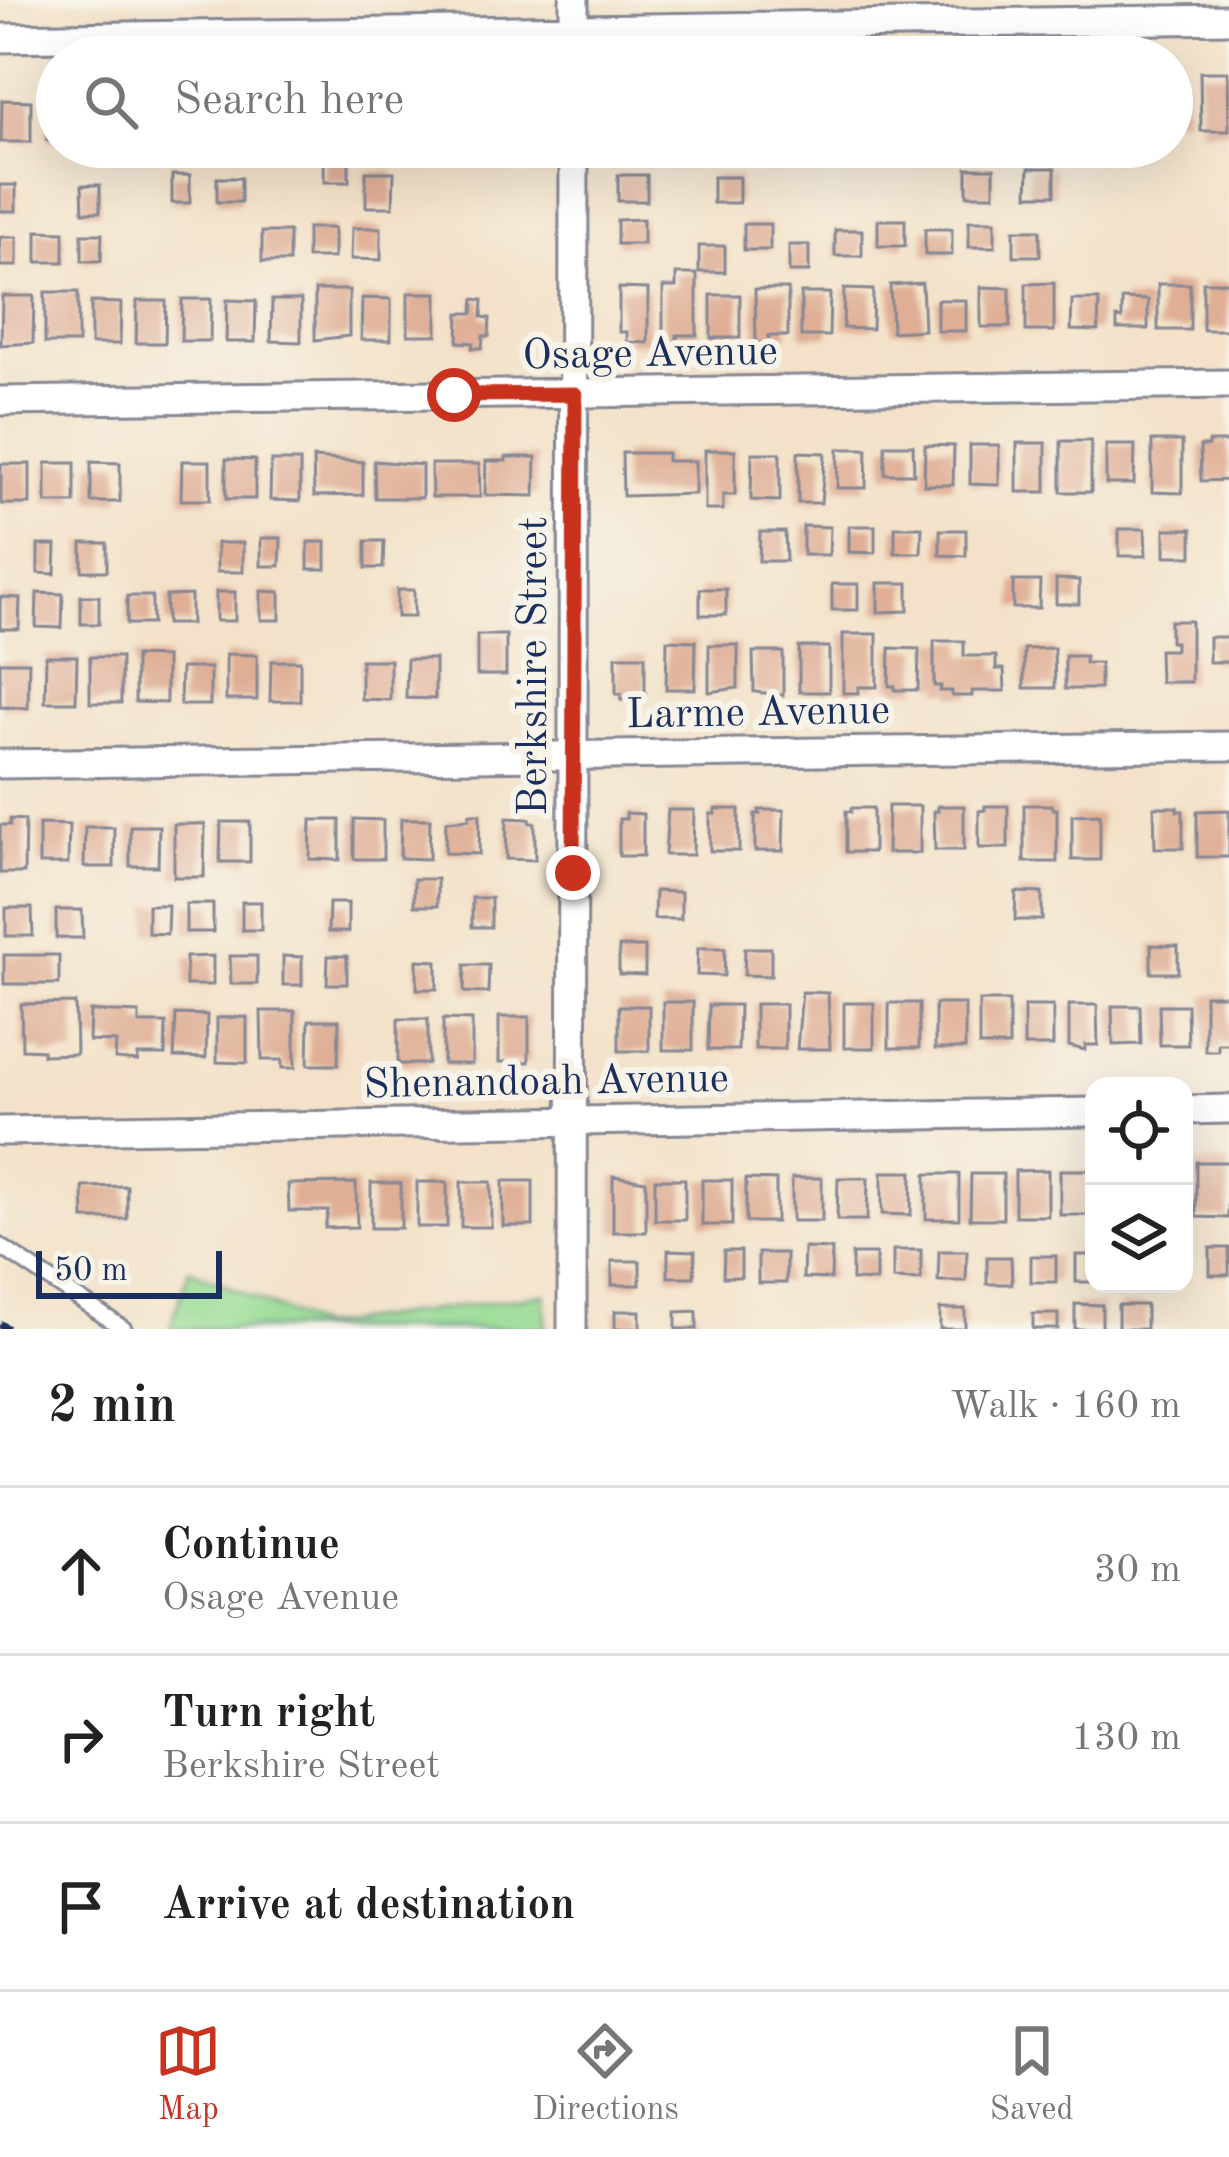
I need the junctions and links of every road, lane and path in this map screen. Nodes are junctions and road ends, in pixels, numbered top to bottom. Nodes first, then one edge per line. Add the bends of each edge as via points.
1 (574, 0) edge
2 (1229, 19) edge
3 (574, 36) edge
4 (765, 36) edge
5 (0, 38) edge
6 (36, 38) edge
7 (574, 168) edge
8 (1229, 384) edge
9 (575, 394) junction
10 (0, 401) edge
11 (1229, 746) edge
12 (572, 754) junction
13 (0, 764) edge
14 (1229, 1109) edge
15 (1193, 1110) edge
16 (1085, 1112) edge
17 (573, 1120) junction
18 (0, 1131) edge
19 (0, 1246) edge
20 (124, 1329) edge
21 (572, 1329) edge

1 - 3 street
2 - 4 street
5 - 6 street
7 - 9 street, Berkshire Street
8 - 9 street, Osage Avenue
9 - 10 street, Osage Avenue
9 - 12 street, Berkshire Street
11 - 12 street, Larme Avenue
12 - 13 street, Larme Avenue
12 - 17 street, Berkshire Street
14 - 15 street
16 - 17 street, Shenandoah Avenue
17 - 18 street, Shenandoah Avenue
17 - 21 street, Berkshire Street
19 - 20 lane

